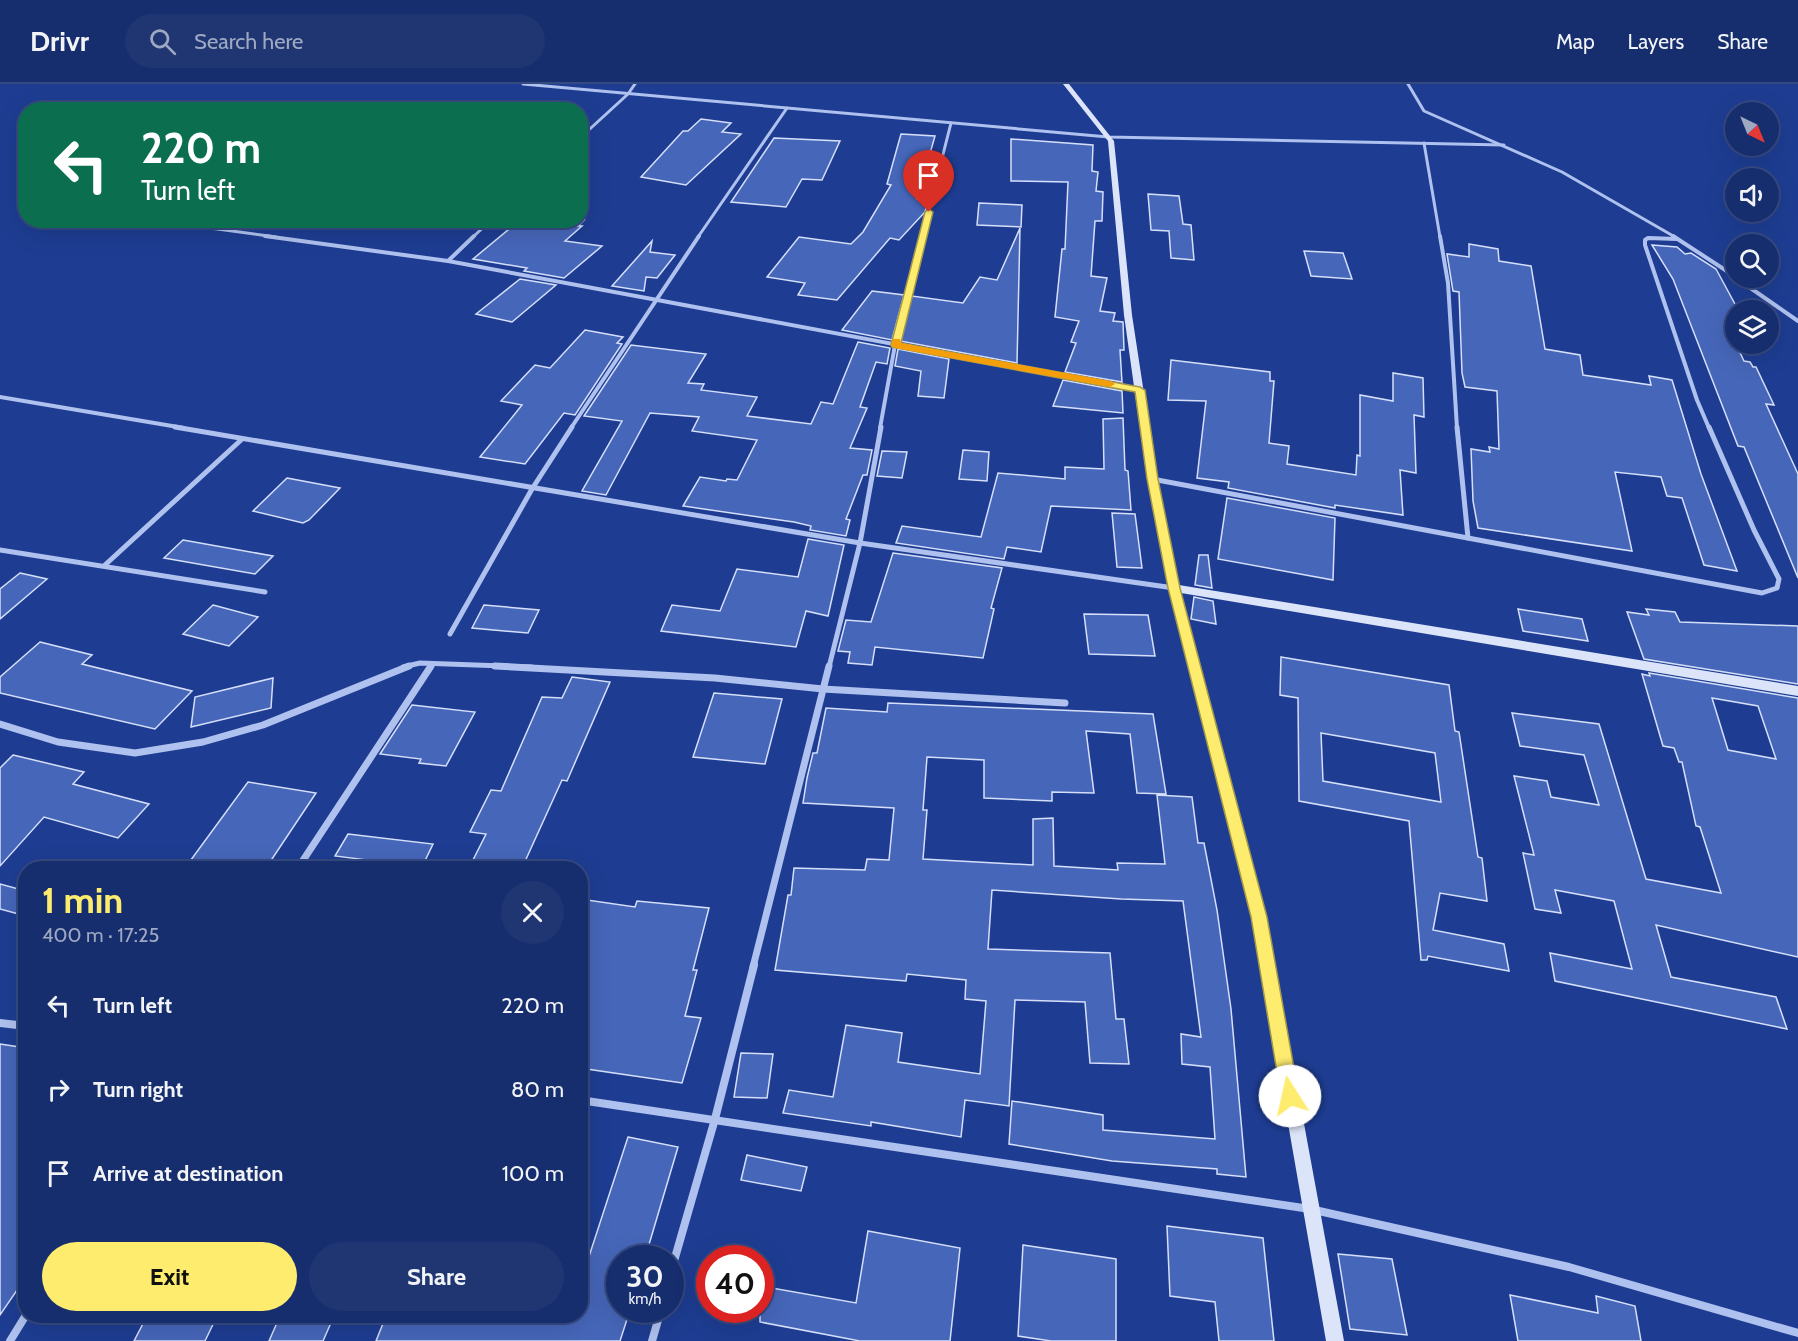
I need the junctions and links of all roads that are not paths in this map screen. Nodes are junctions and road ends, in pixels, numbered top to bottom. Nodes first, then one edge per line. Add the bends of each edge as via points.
1 (523, 84) edge
2 (635, 84) edge
3 (1066, 84) edge
4 (1408, 84) edge
5 (628, 94) junction
6 (788, 108) junction
7 (951, 123) junction
8 (588, 131) edge
9 (1108, 137) junction
10 (1424, 143) junction
11 (1504, 145) junction
12 (209, 228) edge
13 (483, 228) edge
14 (1677, 238) junction
15 (448, 261) junction
16 (1725, 270) edge
17 (1752, 288) edge
18 (656, 297) junction
19 (1798, 321) edge
20 (895, 345) junction
21 (1140, 390) junction
22 (0, 397) edge
23 (241, 440) junction
24 (1152, 479) junction
25 (532, 489) junction
26 (1468, 538) junction
27 (860, 543) junction
28 (0, 550) edge
29 (105, 564) junction
30 (1174, 588) junction
31 (266, 592) dead end
32 (450, 634) dead end
33 (432, 664) junction
34 (823, 689) junction
35 (1798, 692) edge
36 (1065, 703) dead end
37 (0, 724) edge
38 (303, 861) edge
39 (0, 1023) edge
40 (18, 1025) edge
41 (588, 1101) edge
42 (715, 1119) junction
43 (1310, 1209) junction
44 (679, 1245) edge
45 (21, 1323) edge
46 (657, 1323) edge
47 (1798, 1334) edge
48 (10, 1341) edge
49 (652, 1341) edge
50 (1335, 1341) edge

1 - 5 street
2 - 5 street
3 - 9 street
4 - 11 street via 1424,111
5 - 6 street
5 - 8 street
6 - 7 street
6 - 18 street
7 - 9 street
7 - 20 street
9 - 10 street
9 - 21 street
10 - 11 street
10 - 26 street via 1448,283
11 - 14 street via 1562,172
12 - 15 street
13 - 15 street
14 - 16 street
14 - 26 street via 1648,238 1645,245 1697,400 1779,579 1777,588 1762,593
15 - 18 street
17 - 19 street
18 - 20 street
18 - 25 street
20 - 21 street
20 - 27 street
21 - 24 street
22 - 23 street
23 - 25 street
23 - 29 street
24 - 26 street
24 - 30 street
25 - 27 street
25 - 32 street
27 - 30 street
27 - 34 street
28 - 29 street
29 - 31 street
30 - 35 street
30 - 43 street via 1259,917
33 - 34 street via 715,678
33 - 37 street via 404,667 263,725 203,742 135,753 58,742
33 - 38 street
34 - 36 street
34 - 42 street
39 - 40 street
41 - 42 street
42 - 43 street
42 - 44 street
43 - 47 street via 1569,1267
43 - 50 street
45 - 48 street
46 - 49 street

